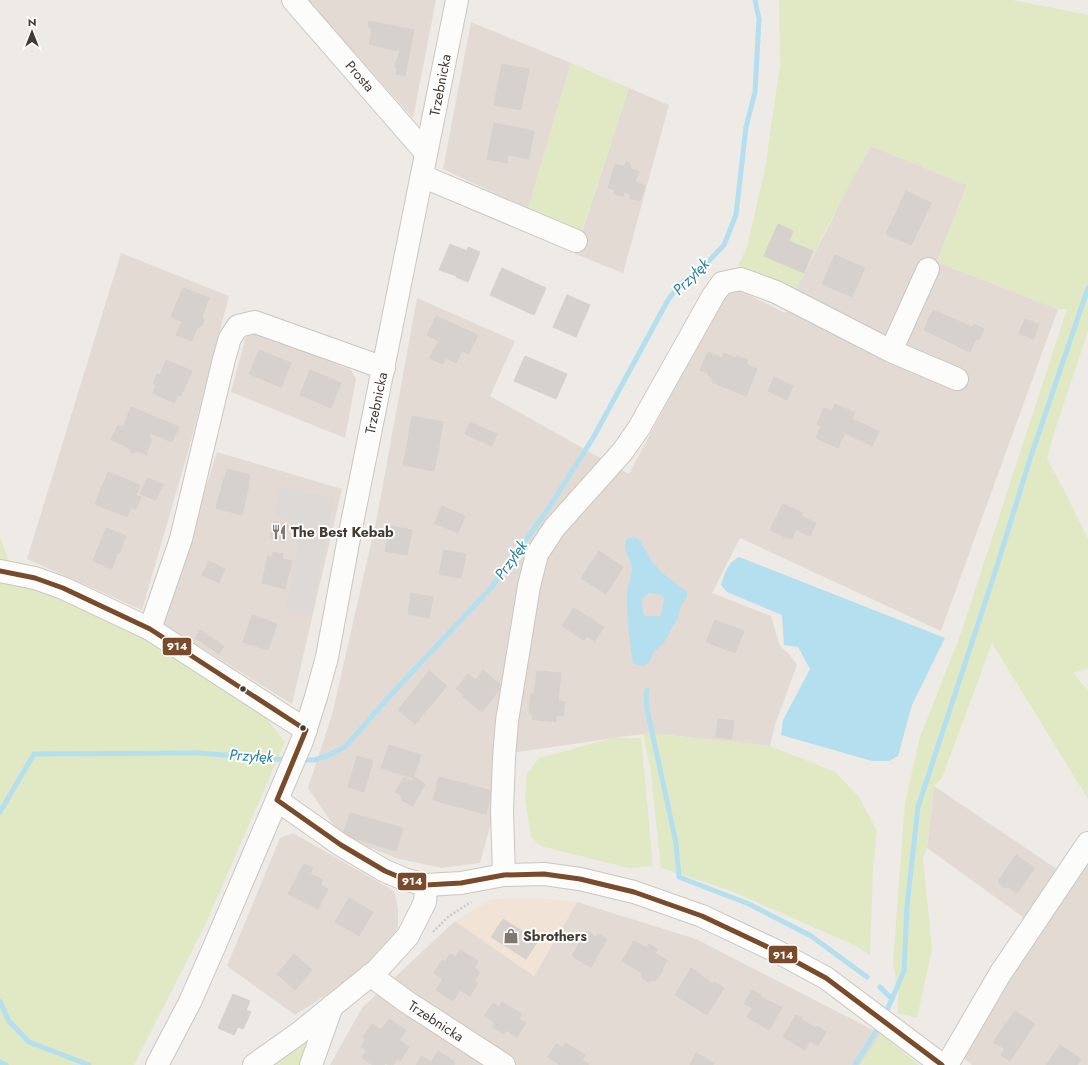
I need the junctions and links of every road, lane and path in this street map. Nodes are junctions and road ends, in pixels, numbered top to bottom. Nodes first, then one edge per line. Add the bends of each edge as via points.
1 (293, 0) edge
2 (457, 0) edge
3 (426, 153) junction
4 (422, 176) junction
5 (576, 241) dead end
6 (928, 269) dead end
7 (891, 351) junction
8 (384, 368) junction
9 (957, 379) dead end
10 (0, 571) edge
11 (150, 629) junction
12 (304, 735) junction
13 (277, 800) junction
14 (1088, 843) edge
15 (504, 875) junction
16 (426, 885) junction
17 (476, 899) dead end
18 (431, 934) dead end
19 (370, 975) junction
20 (332, 1005) junction
21 (157, 1065) edge
22 (254, 1065) edge
23 (311, 1065) edge
24 (504, 1065) edge
25 (942, 1065) edge
26 (947, 1065) edge

1 - 3 street, Prosta
2 - 3 street, Trzebnicka
3 - 4 street, Trzebnicka
4 - 5 street
4 - 8 street, Trzebnicka
6 - 7 street
7 - 9 street
7 - 15 street via 776,292 741,279 722,284 713,296 639,428 623,451 555,527 537,554 507,721 502,811
8 - 11 street via 254,322 238,326 230,338 180,539
8 - 12 street, Trzebnicka via 327,657
10 - 11 street via 35,578 63,588
11 - 12 street
12 - 13 street, Trzebnicka
13 - 16 street via 340,845 385,871
13 - 21 street, Trzebnicka via 190,1002
14 - 26 street via 1000,974
15 - 16 street via 461,883
15 - 25 street via 544,874 580,879 634,892 702,916 826,978
16 - 19 street via 425,902 408,936
17 - 18 path via 448,917
19 - 20 street
19 - 24 street, Trzebnicka
20 - 22 street
20 - 23 street

